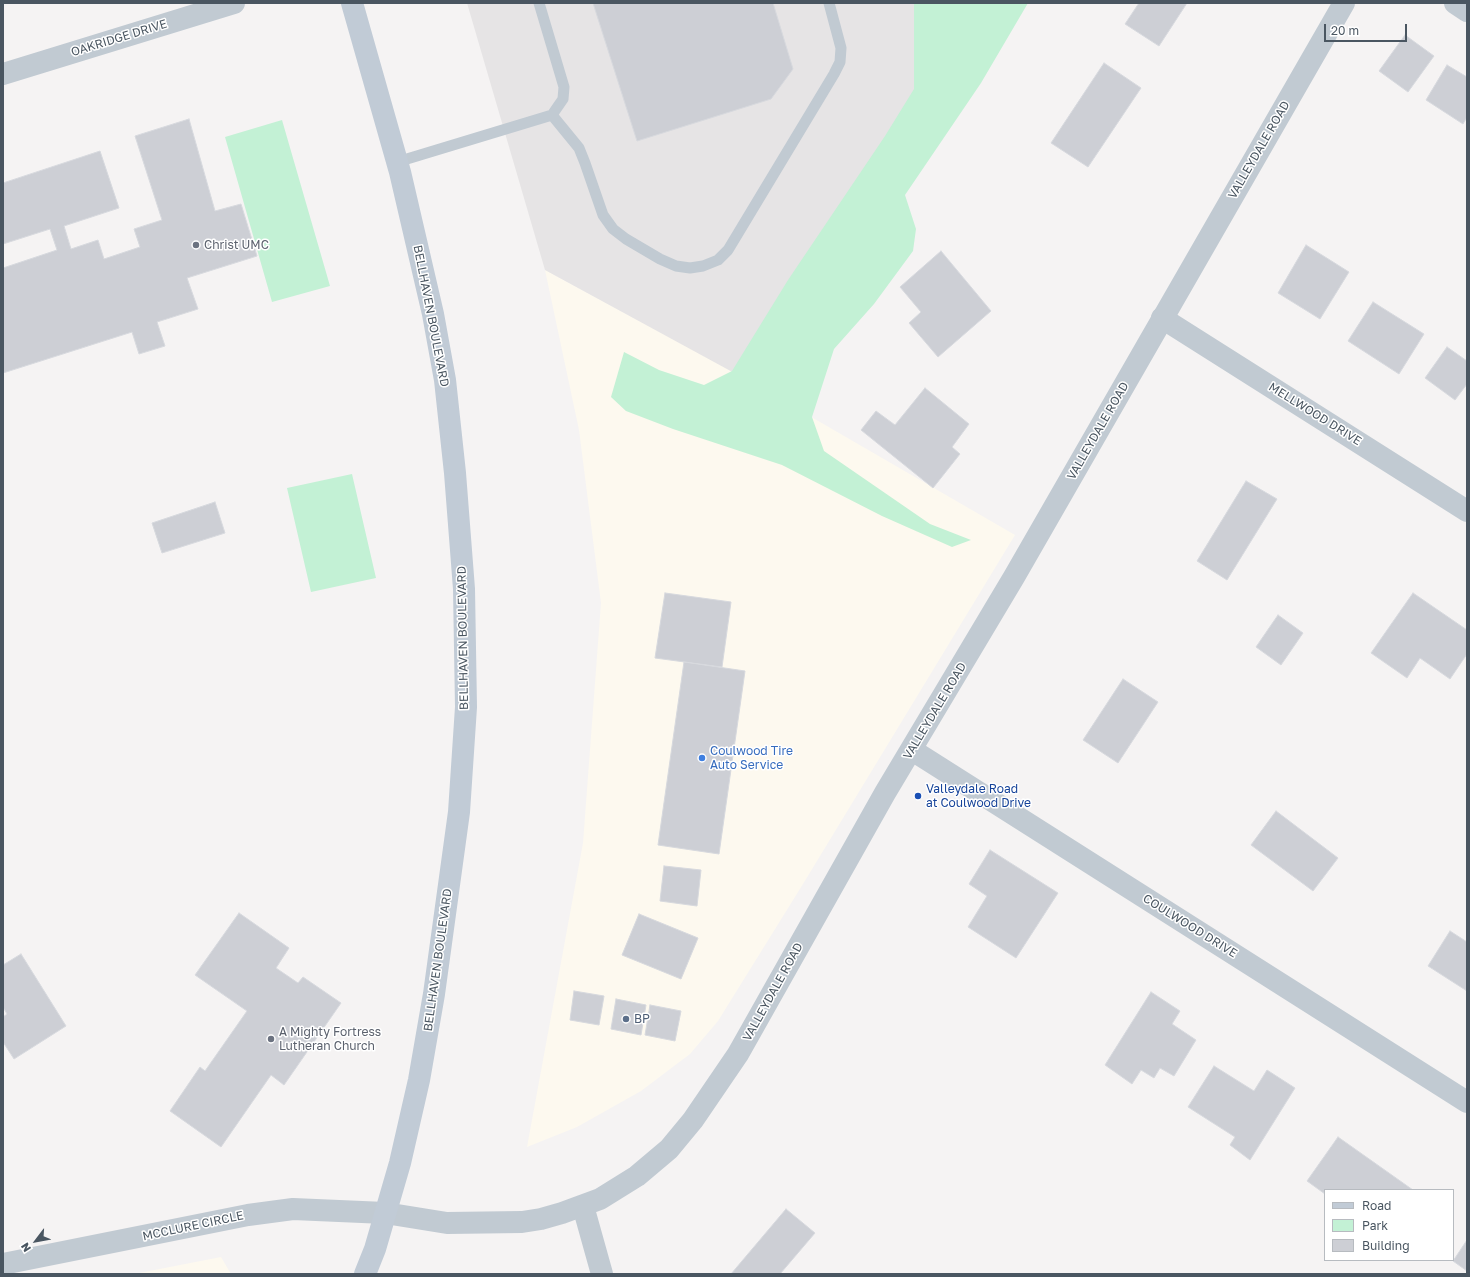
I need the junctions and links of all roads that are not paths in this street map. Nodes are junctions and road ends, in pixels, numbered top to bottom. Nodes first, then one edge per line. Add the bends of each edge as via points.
1 (234, 3) edge
2 (352, 3) edge
3 (538, 3) edge
4 (829, 3) edge
5 (1344, 3) edge
6 (1455, 3) edge
7 (1467, 11) edge
8 (3, 74) edge
9 (552, 115) junction
10 (396, 162) junction
11 (1162, 318) junction
12 (1467, 511) edge
13 (912, 750) junction
14 (1467, 1102) edge
15 (583, 1206) junction
16 (385, 1213) junction
17 (3, 1264) edge
18 (365, 1274) edge
19 (602, 1274) edge

1 - 8 street, OAKRIDGE DRIVE
2 - 10 main road, BELLHAVEN BOULEVARD
3 - 9 lane via 564,87 563,99
4 - 9 lane via 841,48 840,62 728,250 718,260 690,268 676,266 660,259 613,229 603,215 579,148
5 - 11 street, VALLEYDALE ROAD
6 - 7 street
9 - 10 lane
10 - 16 main road, BELLHAVEN BOULEVARD via 433,314 445,380 464,589 466,707 459,812 434,994 419,1080 400,1163
11 - 12 street, MELLWOOD DRIVE
11 - 13 street, VALLEYDALE ROAD
13 - 14 street, COULWOOD DRIVE
13 - 15 street, VALLEYDALE ROAD via 738,1054 693,1120 669,1149 637,1176 600,1199
15 - 16 street, VALLEYDALE ROAD via 522,1222 447,1223
15 - 19 street
16 - 17 street, MCCLURE CIRCLE via 293,1210 253,1214
16 - 18 main road, BELLHAVEN BOULEVARD

